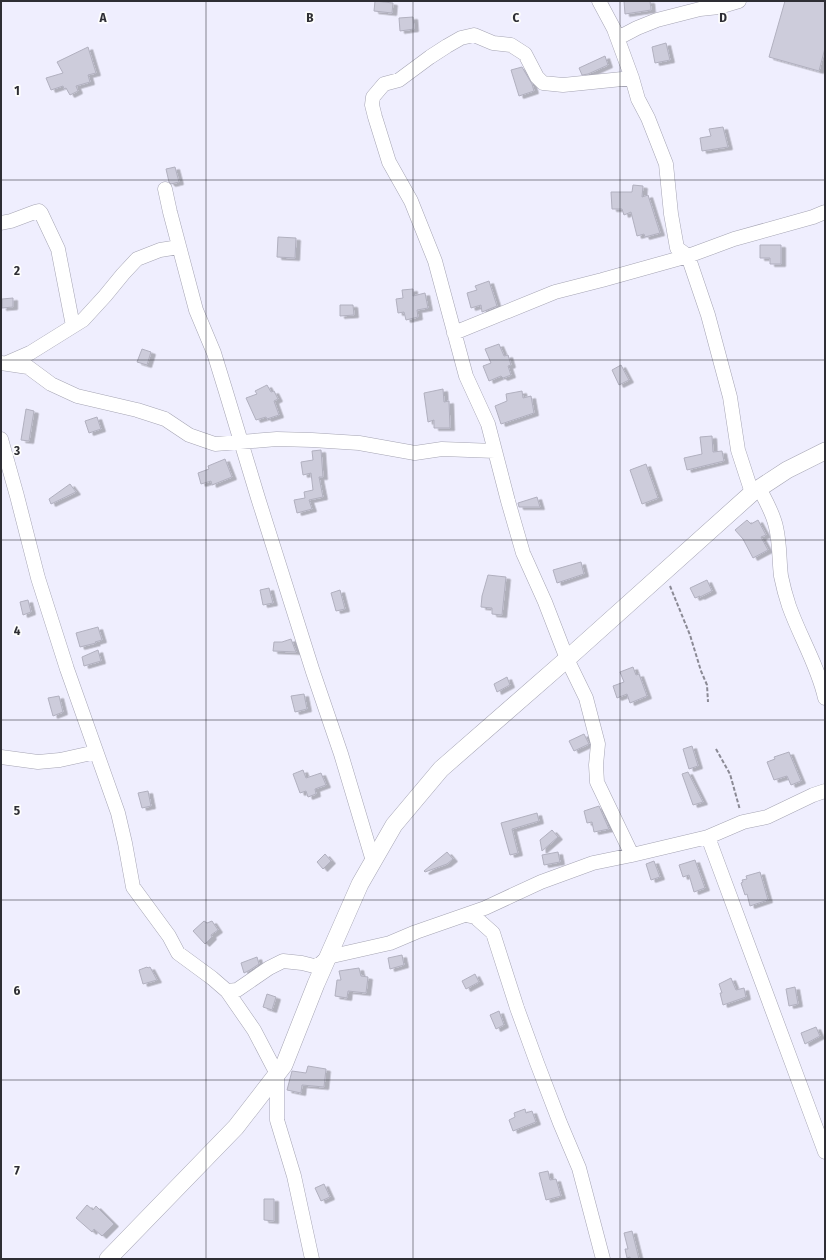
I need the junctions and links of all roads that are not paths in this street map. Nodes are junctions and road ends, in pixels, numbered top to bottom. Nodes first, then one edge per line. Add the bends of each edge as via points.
1 (599, 1) edge
2 (739, 1) edge
3 (618, 38) junction
4 (632, 78) junction
5 (165, 189) dead end
6 (825, 212) edge
7 (1, 223) edge
8 (179, 247) junction
9 (688, 256) junction
10 (73, 326) junction
11 (454, 333) junction
12 (30, 353) junction
13 (4, 363) edge
14 (28, 367) junction
15 (1, 439) edge
16 (241, 441) junction
17 (495, 451) junction
18 (825, 451) edge
19 (756, 491) junction
20 (566, 659) junction
21 (825, 698) edge
22 (96, 752) junction
23 (1, 757) edge
24 (825, 791) edge
25 (708, 837) junction
26 (632, 855) junction
27 (373, 861) junction
28 (466, 915) junction
29 (328, 957) junction
30 (227, 991) junction
31 (277, 1074) junction
32 (825, 1152) edge
33 (108, 1259) edge
34 (312, 1259) edge
35 (603, 1259) edge

1 - 3 street
2 - 3 street via 657,20
3 - 4 street
4 - 9 street via 638,99 666,164 677,248
4 - 11 street via 564,85 543,83 536,77 525,54 511,45 493,43 474,35 461,38 447,46 400,80 384,84 376,92 372,104 389,162 411,201 435,261
5 - 8 street
6 - 9 street via 734,239
7 - 10 street via 35,212 41,213 58,249
8 - 10 street via 160,250 137,259 83,320
8 - 16 street via 196,310 214,353
9 - 11 street via 555,292
9 - 19 street via 708,315 730,397 738,450
10 - 12 street
11 - 17 street via 466,376 488,424
12 - 13 street
12 - 14 street
13 - 14 street
14 - 16 street via 51,384 77,396 165,419 189,435 215,444
15 - 22 street via 38,578
16 - 17 street via 312,440 416,453 442,449
16 - 27 street
17 - 20 street via 523,553
18 - 19 street via 787,470
19 - 20 street
19 - 21 street via 769,505 776,527 781,576 789,605 821,681
20 - 26 street via 586,698 598,744 597,782
20 - 27 street via 441,769 394,825
22 - 23 street via 38,762
22 - 30 street via 118,813 133,887 169,936 178,953
24 - 25 street via 767,817 743,822
25 - 26 street
25 - 32 street
26 - 28 street via 593,863 541,882
27 - 29 street via 360,884
28 - 29 street via 390,943
28 - 35 street via 475,917 493,933 537,1063 579,1168
29 - 30 street via 314,966 283,961 237,990
29 - 31 street via 284,1064
30 - 31 street via 254,1030
31 - 33 street via 236,1127
31 - 34 street via 277,1120 294,1176

